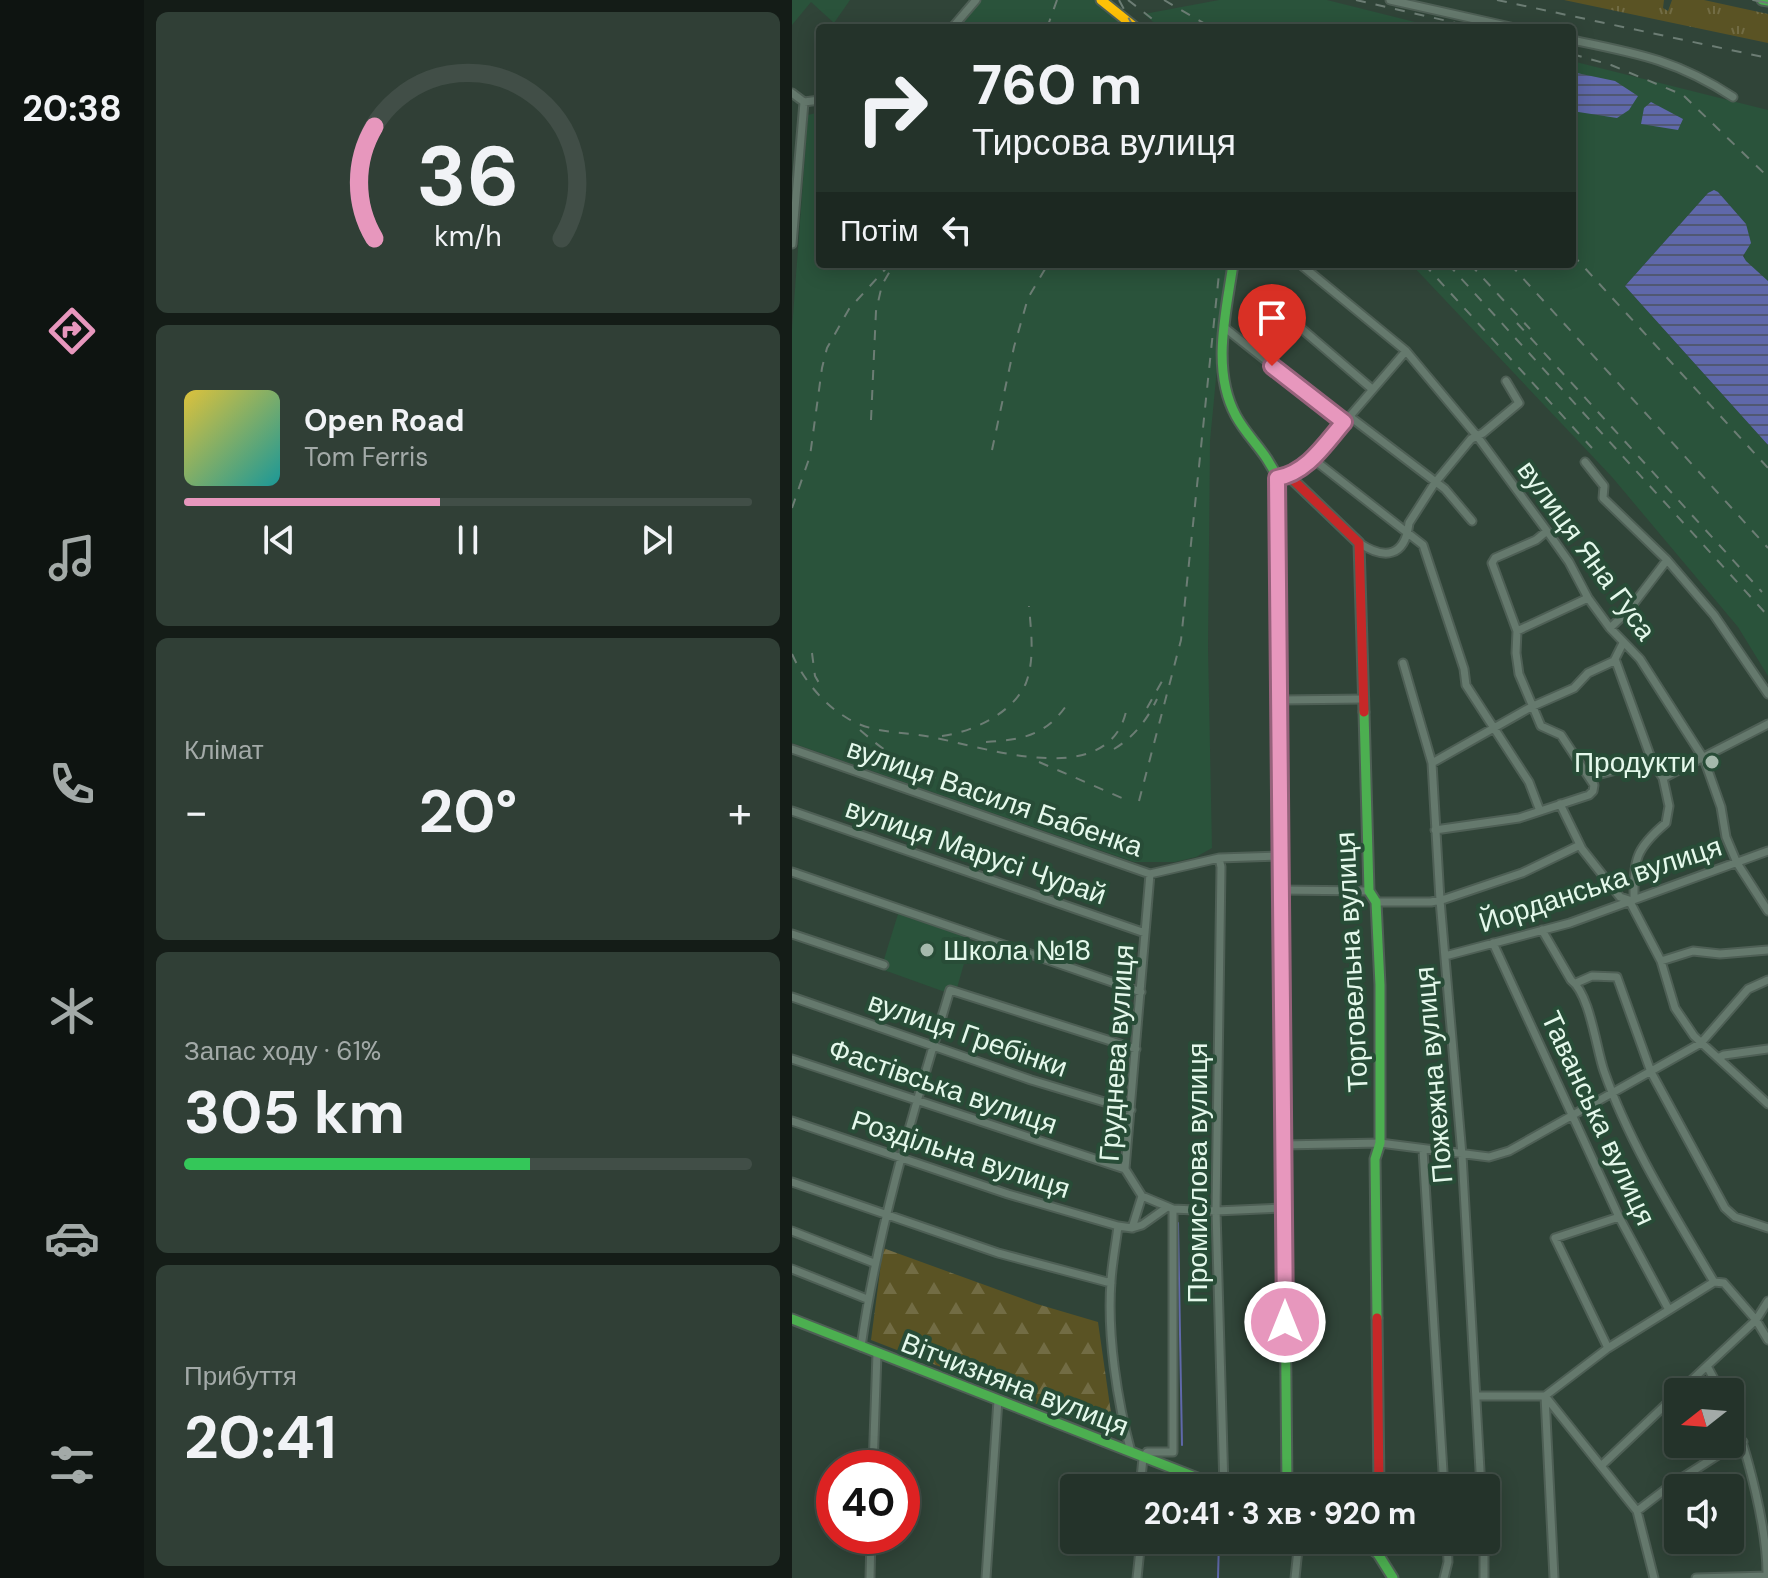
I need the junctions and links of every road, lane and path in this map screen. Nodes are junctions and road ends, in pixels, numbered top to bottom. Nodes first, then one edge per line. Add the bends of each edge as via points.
1 (976, 0) edge
2 (1101, 0) edge
3 (1390, 0) edge
4 (1762, 0) edge
5 (1768, 1) edge
6 (955, 24) edge
7 (1131, 24) edge
8 (1497, 24) edge
9 (1576, 41) edge
10 (792, 93) edge
11 (1733, 97) dead end
12 (816, 100) edge
13 (804, 102) junction
14 (792, 244) edge
15 (1232, 268) edge
16 (1305, 268) edge
17 (1282, 312) dead end
18 (1225, 328) junction
19 (1406, 351) junction
20 (1506, 381) dead end
21 (1372, 389) junction
22 (1346, 419) junction
23 (1477, 436) junction
24 (1313, 459) junction
25 (1585, 462) dead end
26 (1289, 476) junction
27 (1277, 478) junction
28 (1434, 484) junction
29 (1472, 521) dead end
30 (1408, 531) junction
31 (1547, 531) junction
32 (1359, 543) junction
33 (1667, 560) junction
34 (1588, 598) junction
35 (1610, 628) junction
36 (1517, 631) junction
37 (1623, 643) junction
38 (1615, 659) junction
39 (1403, 663) dead end
40 (1768, 694) edge
41 (1364, 699) junction
42 (1281, 700) junction
43 (1531, 707) junction
44 (1768, 724) edge
45 (1493, 728) junction
46 (792, 749) edge
47 (1704, 759) junction
48 (1652, 761) junction
49 (1432, 763) junction
50 (1589, 777) junction
51 (1663, 778) junction
52 (1560, 804) junction
53 (792, 811) edge
54 (1540, 811) junction
55 (1435, 830) junction
56 (1580, 845) junction
57 (1768, 851) edge
58 (1280, 856) junction
59 (1219, 858) junction
60 (1737, 863) junction
61 (792, 872) edge
62 (1150, 874) junction
63 (1280, 890) junction
64 (1369, 891) junction
65 (1631, 899) junction
66 (1440, 900) junction
67 (1376, 902) junction
68 (1768, 911) edge
69 (1542, 930) junction
70 (1145, 933) junction
71 (792, 934) edge
72 (1493, 943) junction
73 (1768, 950) edge
74 (1445, 956) junction
75 (1661, 961) junction
76 (884, 965) dead end
77 (1768, 980) edge
78 (1576, 983) junction
79 (1141, 992) junction
80 (792, 997) edge
81 (1701, 1043) junction
82 (933, 1046) junction
83 (1136, 1049) junction
84 (1768, 1049) edge
85 (1718, 1058) junction
86 (792, 1059) edge
87 (1651, 1072) junction
88 (1613, 1094) junction
89 (918, 1101) junction
90 (1768, 1104) edge
91 (1131, 1110) junction
92 (1572, 1116) junction
93 (792, 1121) edge
94 (1380, 1143) junction
95 (1283, 1145) junction
96 (1423, 1150) junction
97 (1462, 1155) junction
98 (902, 1159) junction
99 (1125, 1169) junction
100 (792, 1182) edge
101 (1142, 1196) junction
102 (1170, 1208) junction
103 (1284, 1208) junction
104 (1216, 1211) junction
105 (886, 1215) junction
106 (1619, 1217) junction
107 (1118, 1226) junction
108 (1132, 1228) junction
109 (1768, 1228) edge
110 (792, 1231) edge
111 (874, 1263) junction
112 (792, 1269) edge
113 (1714, 1282) junction
114 (1111, 1283) junction
115 (867, 1299) junction
116 (1768, 1301) edge
117 (1669, 1310) junction
118 (792, 1319) edge
119 (1756, 1320) junction
120 (1768, 1340) edge
121 (861, 1347) junction
122 (1608, 1348) junction
123 (877, 1353) junction
124 (1707, 1366) junction
125 (1694, 1378) edge
126 (1713, 1378) edge
127 (1476, 1396) junction
128 (1545, 1396) junction
129 (998, 1400) junction
130 (1664, 1405) edge
131 (1744, 1446) edge
132 (874, 1450) edge
133 (1131, 1452) junction
134 (1143, 1458) junction
135 (1713, 1458) edge
136 (1602, 1465) junction
137 (1141, 1474) edge
138 (1186, 1474) edge
139 (1223, 1474) edge
140 (1287, 1474) edge
141 (1379, 1474) edge
142 (1443, 1474) edge
143 (1480, 1474) edge
144 (1637, 1511) junction
145 (871, 1554) edge
146 (1140, 1554) edge
147 (1298, 1554) edge
148 (1378, 1554) edge
149 (1448, 1554) edge
150 (1484, 1554) edge
151 (1767, 1577) edge
152 (870, 1578) edge
153 (986, 1578) edge
154 (1137, 1578) edge
155 (1295, 1578) edge
156 (1393, 1578) edge
157 (1444, 1578) edge
158 (1484, 1578) edge
159 (1554, 1578) edge
160 (1654, 1578) edge
161 (1696, 1578) edge

1 - 6 street
2 - 7 street
3 - 8 street
4 - 5 street
9 - 11 street via 1653,57 1702,76
10 - 13 street
12 - 13 street
13 - 14 street
15 - 18 street
16 - 19 street, вулиця Яна Гуса
17 - 21 street
18 - 22 street
18 - 27 street via 1226,390 1235,414
19 - 21 street
19 - 23 street, вулиця Яна Гуса
20 - 23 street via 1519,403
21 - 22 street
22 - 24 street
22 - 28 street
23 - 28 street
23 - 31 street, вулиця Яна Гуса
24 - 26 street
24 - 30 street
25 - 33 street via 1604,486 1603,498
26 - 27 street
26 - 32 street
27 - 42 street
28 - 29 street via 1445,489
28 - 30 street
30 - 32 street via 1399,548 1387,555
30 - 45 street via 1423,545 1466,685
31 - 34 street, вулиця Яна Гуса
31 - 36 street via 1492,561
32 - 41 street, Торговельна вулиця
33 - 35 street
33 - 40 street via 1714,615
34 - 35 street, вулиця Яна Гуса
34 - 36 street
35 - 37 street, вулиця Яна Гуса
36 - 43 street via 1519,674
37 - 38 street
37 - 47 street, вулиця Яна Гуса via 1640,659
38 - 43 street via 1588,673 1574,688
38 - 48 street
39 - 49 street, Пожежна вулиця
41 - 42 street
41 - 64 street, Торговельна вулиця
42 - 58 street
43 - 45 street
43 - 50 street via 1541,726 1561,735
44 - 47 street
45 - 49 street
45 - 54 street via 1529,782
46 - 62 street, вулиця Василя Бабенка
47 - 51 street
47 - 60 street, вулиця Яна Гуса
48 - 50 street
48 - 51 street
49 - 55 street, Пожежна вулиця
50 - 52 street via 1591,793
51 - 65 street via 1669,806 1666,823 1640,851
52 - 54 street
52 - 56 street
53 - 70 street, вулиця Марусі Чурай
54 - 55 street
55 - 66 street, Пожежна вулиця
56 - 65 street via 1620,897
56 - 66 street via 1522,873
57 - 60 street, Йорданська вулиця
58 - 59 street, вулиця Василя Бабенка
58 - 63 street
59 - 62 street, вулиця Василя Бабенка
59 - 104 street, Промислова вулиця
60 - 65 street, Йорданська вулиця
60 - 68 street, вулиця Яна Гуса
61 - 79 street
62 - 70 street, Груднева вулиця
63 - 64 street
63 - 95 street
64 - 67 street, Торговельна вулиця
65 - 69 street, Йорданська вулиця
65 - 75 street
66 - 67 street
66 - 74 street, Пожежна вулиця
67 - 94 street, Торговельна вулиця
69 - 72 street, Йорданська вулиця
69 - 78 street
70 - 79 street, Груднева вулиця
71 - 76 street
72 - 74 street, Йорданська вулиця
72 - 92 street, Таванська вулиця
73 - 75 street via 1693,951
74 - 97 street, Пожежна вулиця
75 - 81 street via 1675,1008
77 - 81 street via 1748,989
78 - 87 street via 1592,976 1617,977
78 - 88 street
79 - 83 street, Груднева вулиця
80 - 82 street, вулиця Гребінки
81 - 85 street
81 - 87 street
82 - 83 street via 950,990
82 - 89 street
82 - 91 street, вулиця Гребінки
83 - 91 street, Груднева вулиця
84 - 85 street
85 - 90 street
86 - 89 street, Фастівська вулиця
87 - 88 street
87 - 109 street via 1725,1208
88 - 92 street
88 - 113 street via 1659,1189
89 - 98 street
89 - 99 street, Фастівська вулиця
91 - 99 street, Груднева вулиця
92 - 97 street via 1509,1151 1489,1157
92 - 106 street, Таванська вулиця
93 - 98 street, Роздільна вулиця
94 - 95 street
94 - 96 street
94 - 141 street, Торговельна вулиця via 1375,1159
95 - 103 street
96 - 97 street
96 - 142 street
97 - 127 street, Пожежна вулиця
98 - 105 street
98 - 107 street, Роздільна вулиця
99 - 101 street, Груднева вулиця
100 - 105 street
101 - 102 street
101 - 108 street, Груднева вулиця
102 - 104 street
102 - 108 street
102 - 134 street via 1173,1452 1147,1452
103 - 104 street
103 - 140 street
104 - 139 street, Промислова вулиця
105 - 111 street
105 - 114 street
106 - 117 street, Таванська вулиця
106 - 122 street via 1555,1238
107 - 108 street
107 - 114 street
110 - 111 street
111 - 115 street
112 - 115 street
113 - 117 street
113 - 119 street via 1724,1283
114 - 133 street via 1114,1363
115 - 121 street
116 - 119 street
117 - 122 street
118 - 121 street, Вітчизняна вулиця
119 - 120 street
119 - 124 street
121 - 123 street, Вітчизняна вулиця
122 - 128 street
123 - 129 street, Вітчизняна вулиця
123 - 132 street
124 - 125 street
124 - 126 street
127 - 128 street
127 - 143 street, Пожежна вулиця
128 - 136 street
128 - 159 street
129 - 133 street, Вітчизняна вулиця
129 - 153 street
130 - 136 street
131 - 151 street via 1767,1550
133 - 134 street, Вітчизняна вулиця
134 - 137 street
134 - 138 street, Вітчизняна вулиця
135 - 144 street
136 - 144 street
144 - 160 street
145 - 152 street
146 - 154 street
147 - 155 street
148 - 156 street
149 - 157 street
150 - 158 street
151 - 161 street

